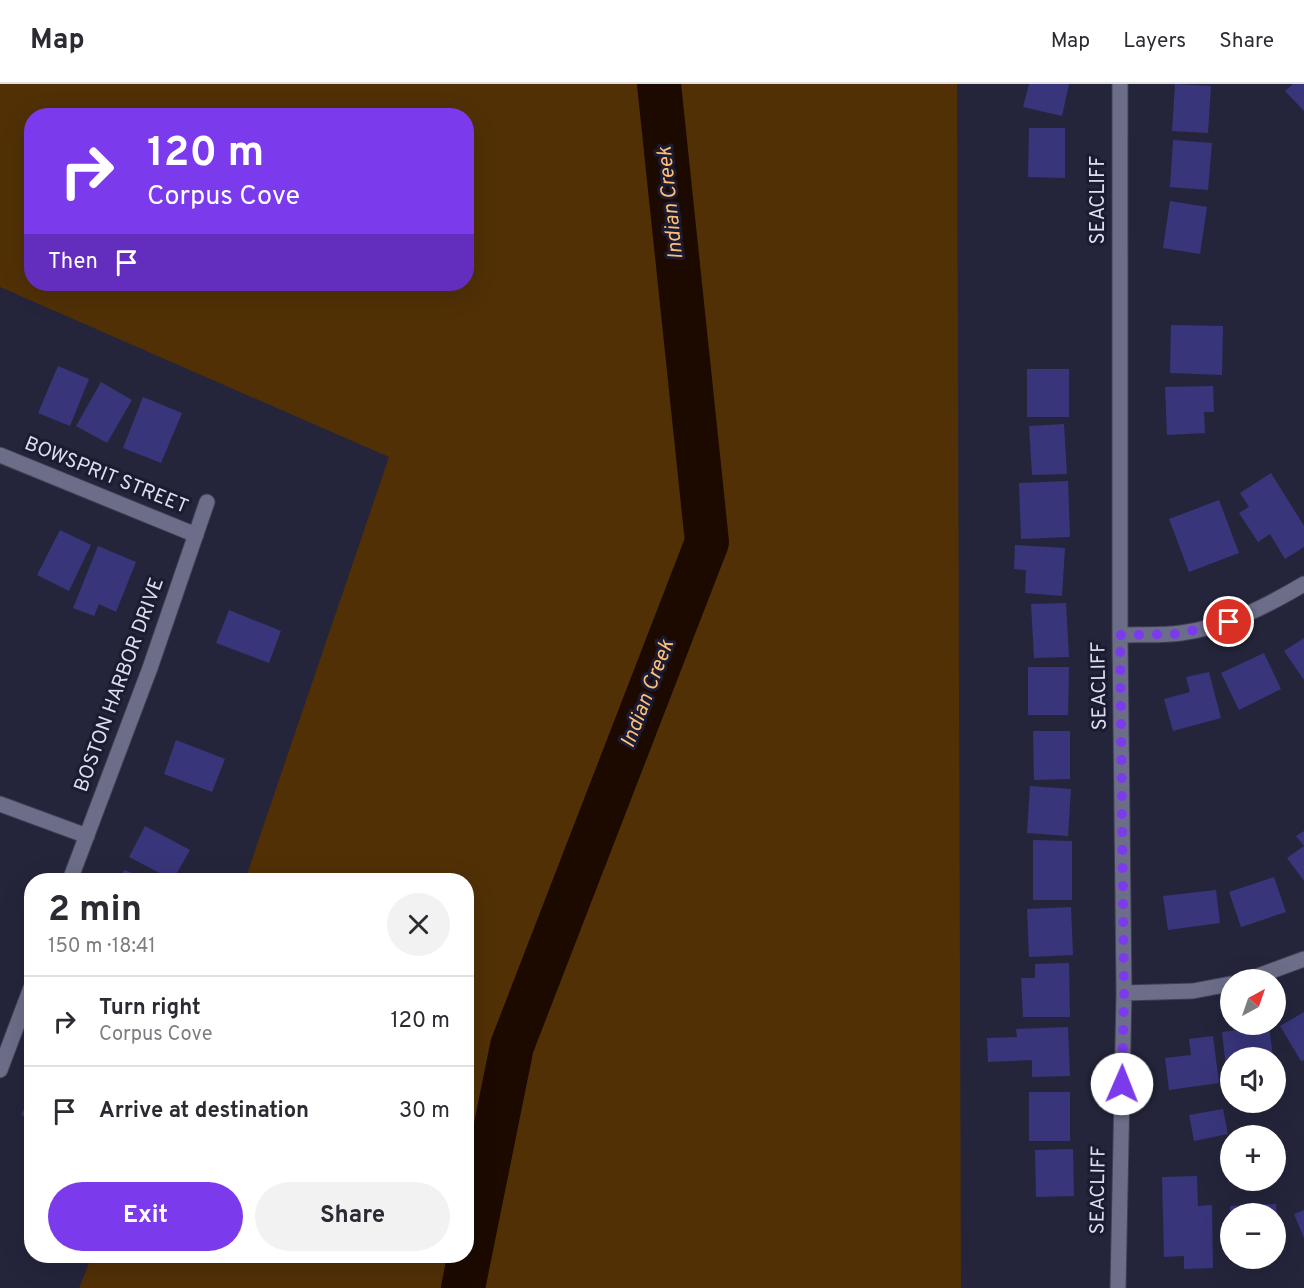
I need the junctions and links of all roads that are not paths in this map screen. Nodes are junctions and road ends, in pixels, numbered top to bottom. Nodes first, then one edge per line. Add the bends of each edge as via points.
1 (1120, 84) edge
2 (0, 456) edge
3 (207, 502) dead end
4 (196, 535) junction
5 (1304, 584) edge
6 (1120, 635) junction
7 (0, 804) edge
8 (87, 836) junction
9 (73, 873) edge
10 (1304, 960) edge
11 (1278, 969) edge
12 (1220, 986) edge
13 (1124, 993) junction
14 (24, 1006) edge
15 (0, 1071) edge
16 (1118, 1288) edge

1 - 6 street, SEACLIFF
2 - 4 street, BOWSPRIT STREET
3 - 4 street, BOSTON HARBOR DRIVE
4 - 8 street, BOSTON HARBOR DRIVE
5 - 6 street via 1254,612 1212,627 1178,634
6 - 13 street, SEACLIFF
7 - 8 street
8 - 9 street, BOSTON HARBOR DRIVE
10 - 11 street
12 - 13 street via 1193,991
13 - 16 street, SEACLIFF
14 - 15 street

